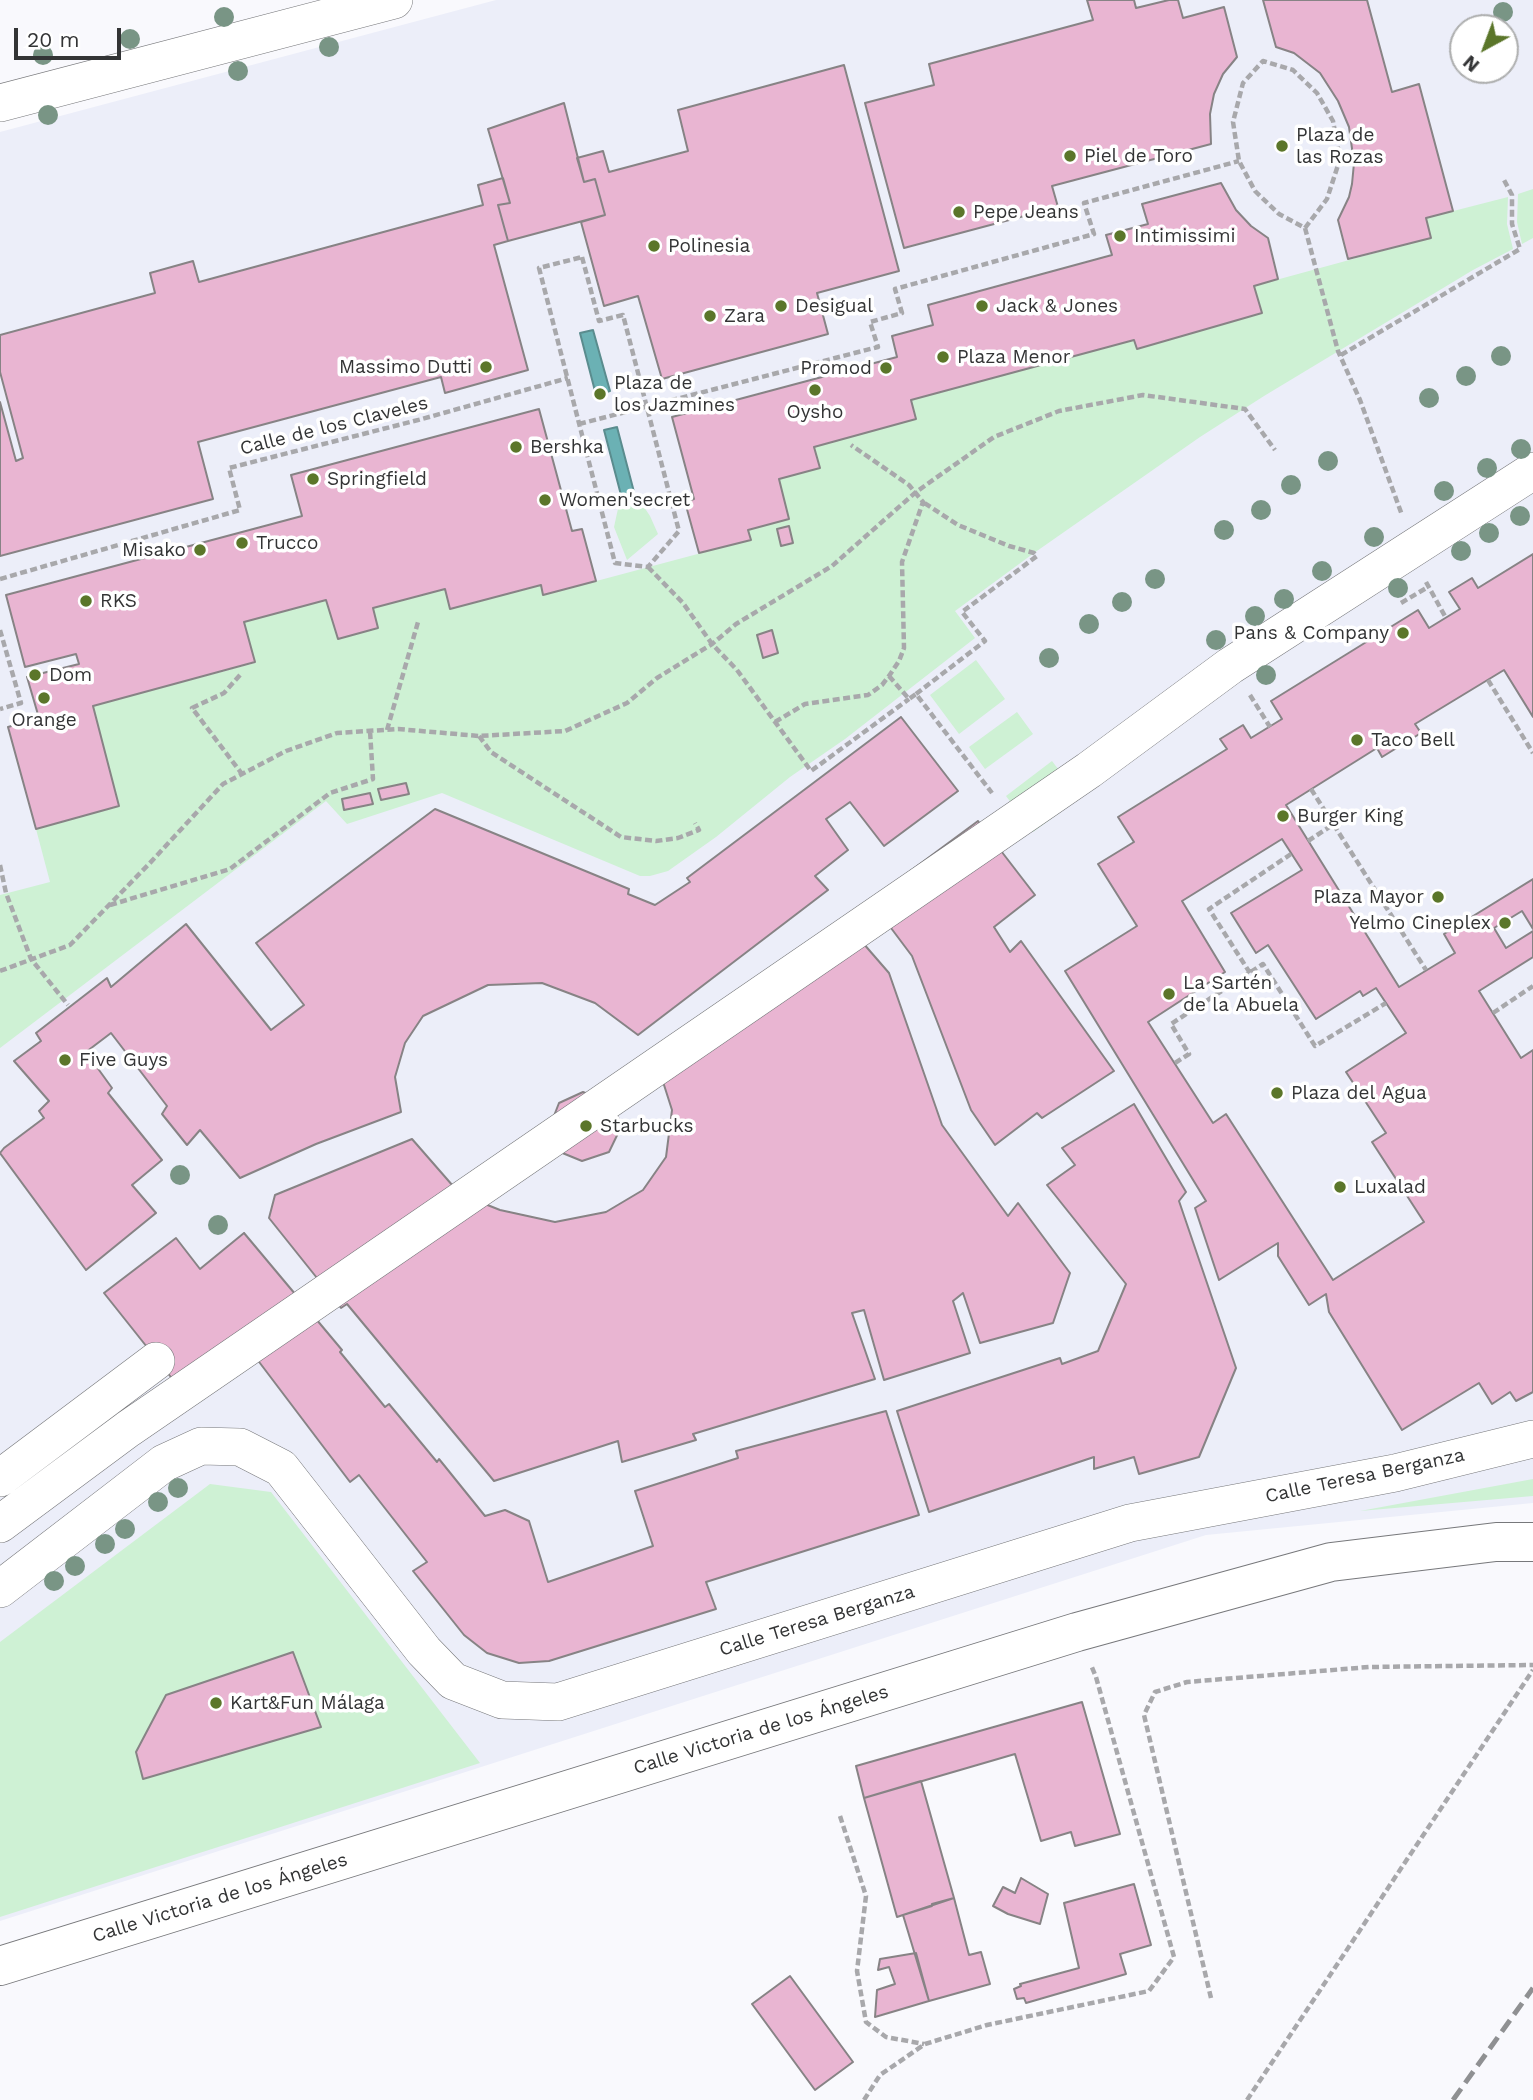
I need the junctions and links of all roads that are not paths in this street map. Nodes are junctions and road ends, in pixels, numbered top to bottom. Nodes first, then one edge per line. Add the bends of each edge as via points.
1 (394, 0) edge
2 (0, 103) edge
3 (1533, 471) edge
4 (156, 1361) dead end
5 (1533, 1439) edge
6 (0, 1478) edge
7 (0, 1524) edge
8 (1533, 1542) edge
9 (0, 1589) edge
10 (0, 1966) edge

1 - 2 street
3 - 7 street via 1230,666 1078,777 128,1429
4 - 6 street
5 - 9 street, Calle Teresa Berganza via 1395,1472 1130,1523 558,1702 502,1700 453,1681 424,1651 281,1468 240,1447 201,1446 164,1463
8 - 10 main road, Calle Victoria de los Ángeles via 1496,1542 1331,1562 1077,1632

